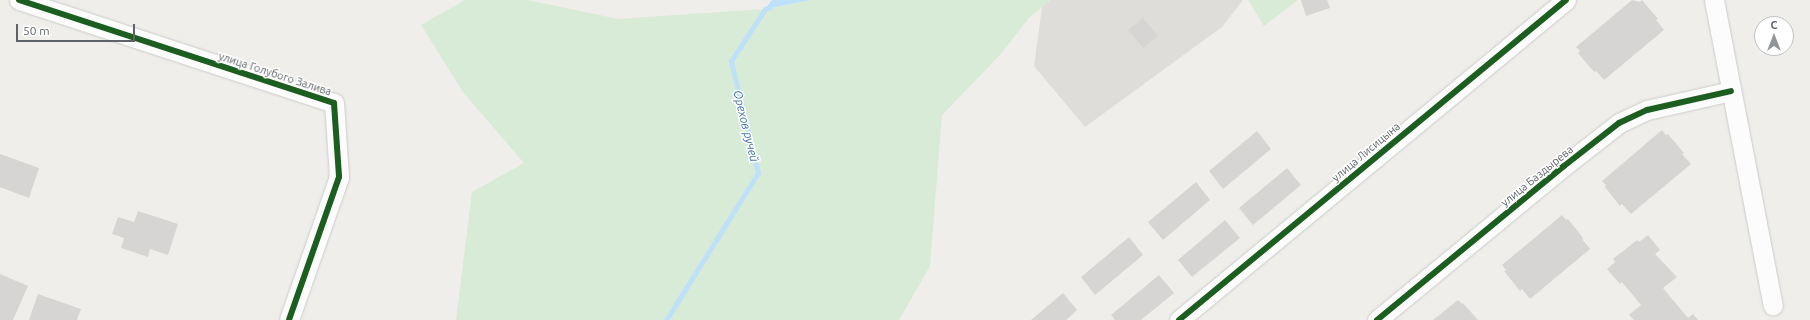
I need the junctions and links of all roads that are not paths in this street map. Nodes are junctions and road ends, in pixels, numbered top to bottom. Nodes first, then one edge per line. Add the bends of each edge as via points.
1 (19, 0) edge
2 (1566, 0) edge
3 (1714, 0) edge
4 (1731, 91) junction
5 (1773, 305) dead end
6 (289, 320) edge
7 (1179, 320) edge
8 (1377, 320) edge

1 - 6 street, улица Голубого Залива via 334,103 339,177
2 - 7 street, улица Лисицына
3 - 4 street
4 - 5 street
4 - 8 street, улица Баздырева via 1646,110 1619,123

